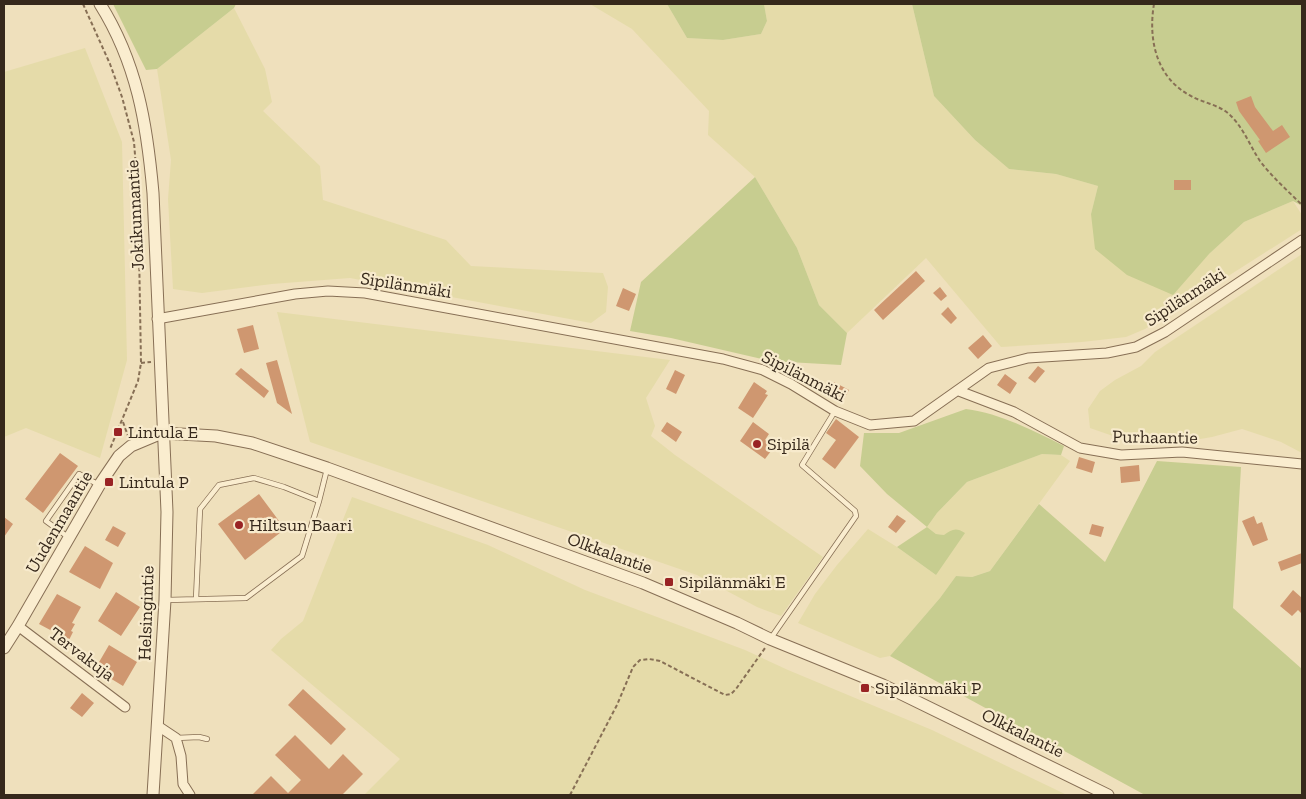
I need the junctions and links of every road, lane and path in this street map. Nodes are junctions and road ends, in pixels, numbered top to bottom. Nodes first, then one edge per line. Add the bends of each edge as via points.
1 (83, 4) edge
2 (100, 4) edge
3 (1154, 4) edge
4 (1302, 205) edge
5 (1302, 240) edge
6 (157, 319) junction
7 (141, 362) dead end
8 (959, 390) junction
9 (836, 411) junction
10 (123, 420) dead end
11 (162, 433) junction
12 (130, 446) junction
13 (1302, 464) edge
14 (327, 468) junction
15 (100, 486) junction
16 (319, 501) junction
17 (69, 538) junction
18 (196, 599) junction
19 (165, 600) junction
20 (18, 626) junction
21 (770, 640) junction
22 (4, 648) edge
23 (125, 707) dead end
24 (158, 726) junction
25 (176, 738) junction
26 (207, 739) dead end
27 (153, 795) edge
28 (190, 795) edge
29 (570, 795) edge
30 (1108, 795) edge

1 - 7 path via 116,80 134,142
2 - 6 street, Jokikunnantie via 127,56 139,94 148,141
3 - 4 path via 1153,46 1170,80 1191,96 1229,114 1240,125 1268,171
5 - 8 street, Sipilänmäki via 1165,332 1136,346 1108,353 1028,358 989,368
6 - 9 street, Sipilänmäki via 295,294 328,291 365,293 723,359 763,370
6 - 11 street, Jokikunnantie
8 - 9 street, Sipilänmäki via 914,421 870,425
8 - 13 street, Purhaantie via 1014,412 1080,448 1121,455 1182,452
9 - 21 lane via 802,465 855,511 856,516
10 - 12 path
11 - 12 street, Uudenmaantie
11 - 14 street, Olkkalantie via 216,436 252,443
11 - 19 street, Helsingintie via 166,512
12 - 15 street, Uudenmaantie via 119,456
14 - 16 lane
14 - 21 street, Olkkalantie via 643,583
15 - 17 street, Uudenmaantie
15 - 17 lane via 79,474 46,521
16 - 18 lane via 302,556 246,598
16 - 18 lane via 254,478 218,485 200,509
17 - 20 street, Uudenmaantie
18 - 19 lane
19 - 24 street, Helsingintie
20 - 22 street, Uudenmaantie
20 - 23 street, Tervakuja
21 - 29 path via 731,694 725,695 660,661 640,660 632,667 618,704
21 - 30 street, Olkkalantie via 883,685
24 - 25 street
24 - 27 street, Helsingintie
25 - 26 lane
25 - 28 street via 183,784

